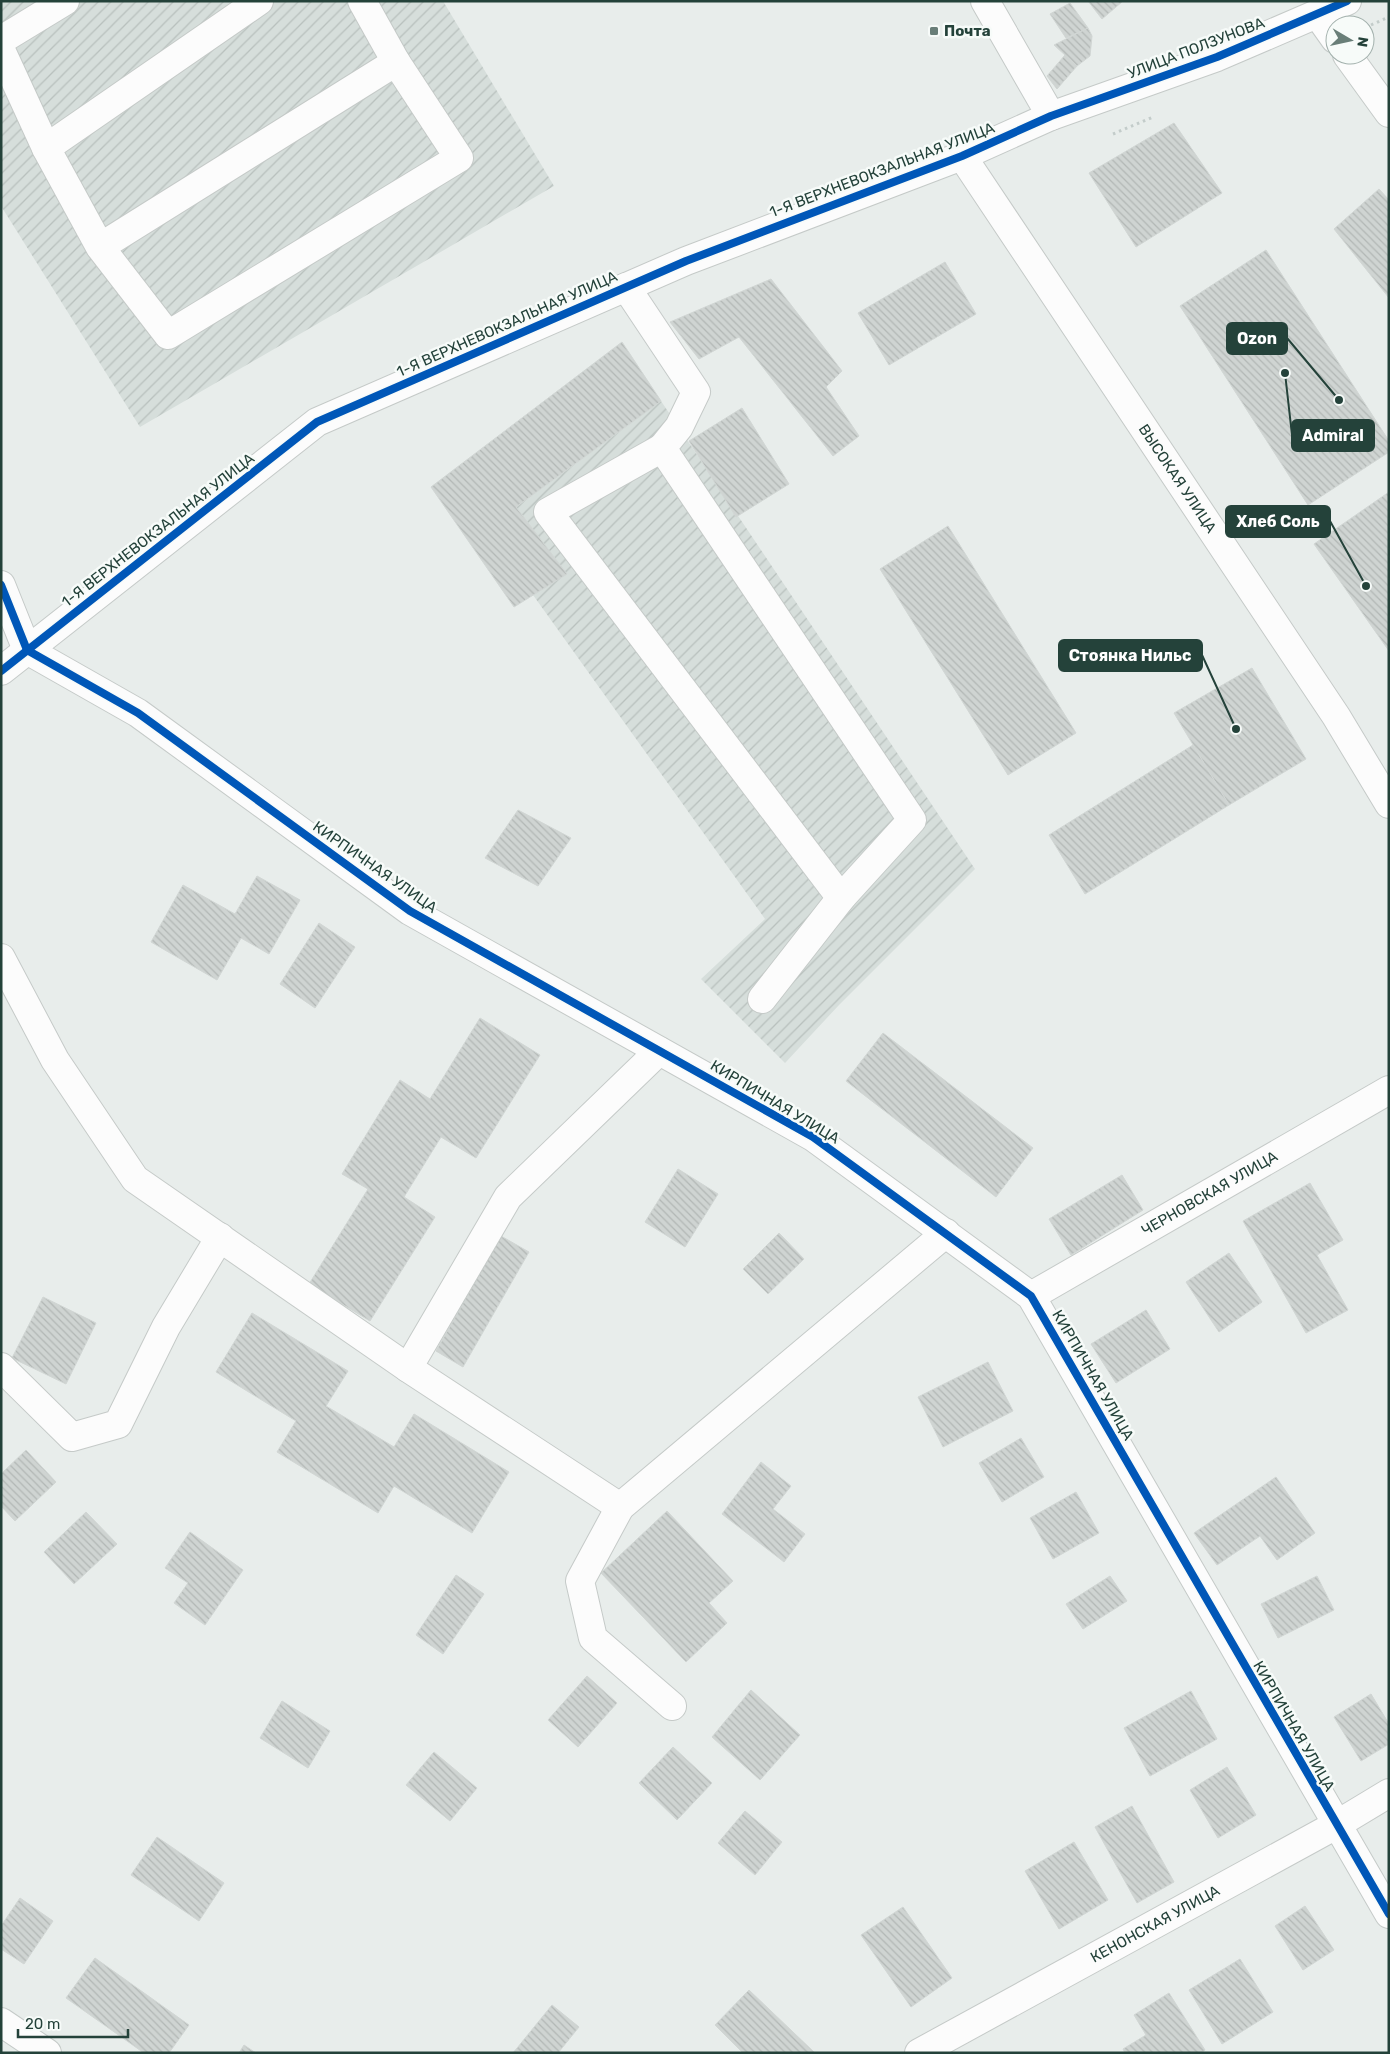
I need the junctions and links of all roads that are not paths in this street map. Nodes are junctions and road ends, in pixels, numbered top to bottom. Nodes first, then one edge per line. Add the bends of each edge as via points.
1 (65, 1) edge
2 (259, 1) edge
3 (362, 1) edge
4 (985, 1) edge
5 (1347, 1) edge
6 (1318, 15) junction
7 (1325, 25) edge
8 (1, 40) edge
9 (1, 50) edge
10 (396, 62) junction
11 (1354, 65) edge
12 (1389, 113) edge
13 (1051, 116) junction
14 (46, 148) junction
15 (962, 156) junction
16 (100, 247) junction
17 (626, 287) junction
18 (662, 448) junction
19 (1, 585) edge
20 (27, 650) junction
21 (1, 671) edge
22 (1389, 804) edge
23 (841, 898) junction
24 (1, 958) edge
25 (762, 999) dead end
26 (659, 1051) junction
27 (1389, 1090) edge
28 (946, 1233) junction
29 (220, 1237) junction
30 (1032, 1296) junction
31 (1, 1367) edge
32 (408, 1368) junction
33 (620, 1507) junction
34 (672, 1706) dead end
35 (1389, 1793) edge
36 (1336, 1825) junction
37 (1389, 1914) edge
38 (1, 2022) edge
39 (47, 2053) edge
40 (919, 2053) edge

1 - 8 street
2 - 14 street
3 - 10 street
4 - 13 street
5 - 6 street, УЛИЦА ПОЛЗУНОВА
6 - 7 street
6 - 13 street, УЛИЦА ПОЛЗУНОВА via 1217,57
9 - 14 street
10 - 16 street
10 - 16 street via 459,158 168,335
11 - 12 street
13 - 15 street, 1-Я ВЕРХНЕВОКЗАЛЬНАЯ УЛИЦА
14 - 16 street
15 - 17 street, 1-Я ВЕРХНЕВОКЗАЛЬНАЯ УЛИЦА
15 - 22 street, ВЫСОКАЯ УЛИЦА via 1336,716
17 - 18 street via 696,392 679,427
17 - 20 street, 1-Я ВЕРХНЕВОКЗАЛЬНАЯ УЛИЦА via 316,422
18 - 23 street via 912,820
18 - 23 street via 548,512
19 - 20 street
20 - 21 street, 1-Я ВЕРХНЕВОКЗАЛЬНАЯ УЛИЦА
20 - 26 street, КИРПИЧНАЯ УЛИЦА via 138,713 410,911
23 - 25 street
24 - 29 street via 55,1060 135,1179
26 - 28 street, КИРПИЧНАЯ УЛИЦА via 813,1138
26 - 32 street via 508,1197
27 - 30 street, ЧЕРНОВСКАЯ УЛИЦА
28 - 30 street, КИРПИЧНАЯ УЛИЦА
28 - 33 street
29 - 31 street via 166,1327 118,1424 72,1437
29 - 32 street
30 - 36 street, КИРПИЧНАЯ УЛИЦА
32 - 33 street
33 - 34 street via 580,1581 593,1638
35 - 36 street, КЕНОНСКАЯ УЛИЦА
36 - 37 street, КИРПИЧНАЯ УЛИЦА
36 - 40 street, КЕНОНСКАЯ УЛИЦА
38 - 39 street

